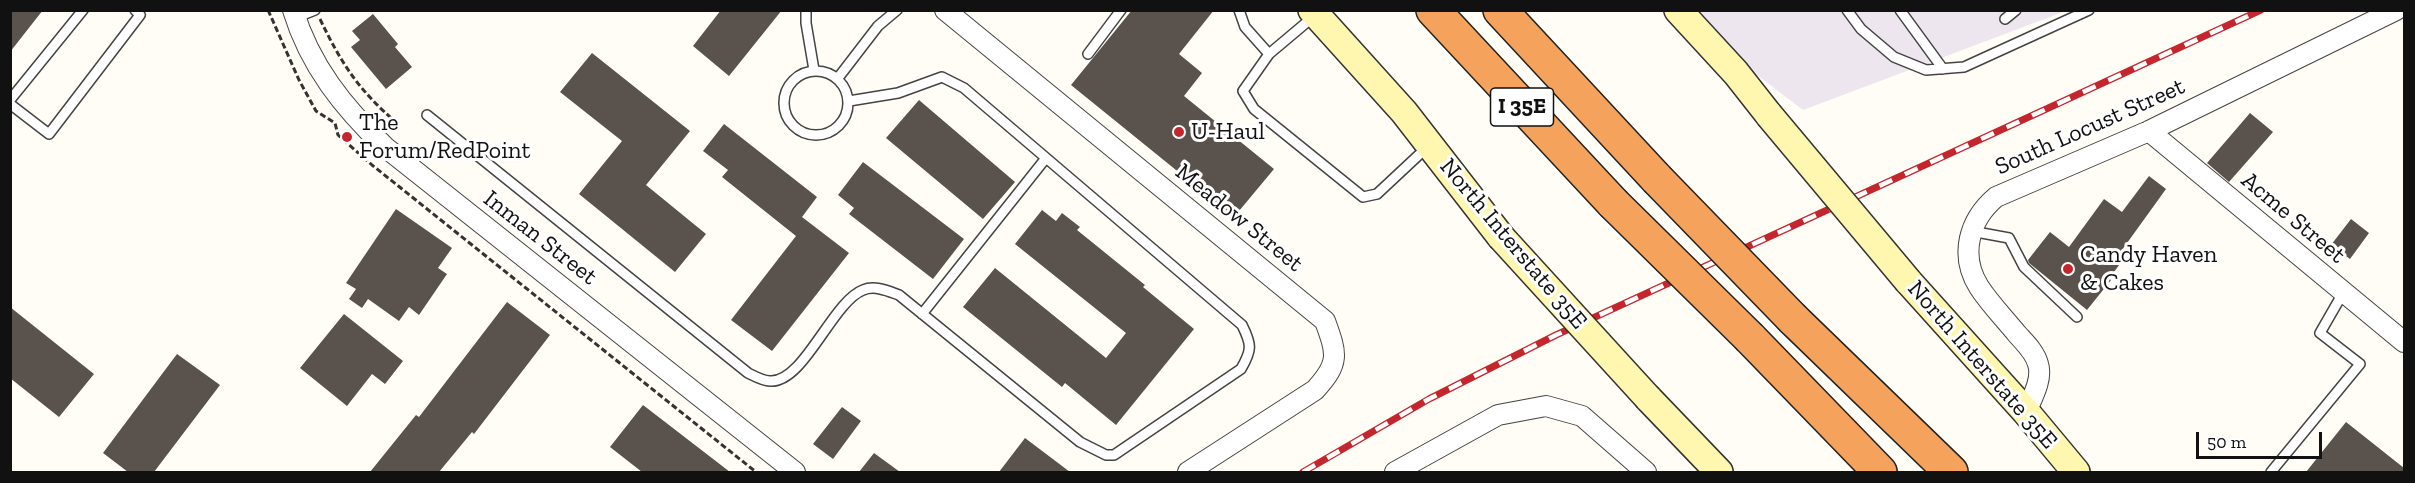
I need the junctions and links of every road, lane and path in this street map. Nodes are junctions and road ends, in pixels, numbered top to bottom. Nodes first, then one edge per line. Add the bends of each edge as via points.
1 (83, 10) edge
2 (135, 10) edge
3 (315, 10) edge
4 (806, 10) edge
5 (897, 10) edge
6 (945, 10) edge
7 (1121, 10) edge
8 (1239, 10) edge
9 (1433, 10) edge
10 (1500, 10) edge
11 (1678, 10) edge
12 (1847, 10) edge
13 (1900, 10) edge
14 (2016, 10) edge
15 (2088, 10) edge
16 (2396, 10) edge
17 (1313, 13) edge
18 (294, 14) edge
19 (2005, 19) dead end
20 (1088, 54) dead end
21 (1269, 54) junction
22 (1943, 69) junction
23 (814, 70) junction
24 (838, 78) junction
25 (849, 100) junction
26 (10, 102) edge
27 (427, 115) dead end
28 (397, 123) dead end
29 (2149, 131) junction
30 (1432, 147) junction
31 (1046, 158) junction
32 (1971, 231) junction
33 (2343, 293) junction
34 (922, 314) junction
35 (2077, 317) dead end
36 (2404, 342) edge
37 (2026, 412) junction
38 (795, 472) edge
39 (1188, 472) edge
40 (1395, 472) edge
41 (1646, 472) edge
42 (1719, 472) edge
43 (1880, 472) edge
44 (1952, 472) edge
45 (2076, 472) edge
46 (2271, 472) edge

1 - 26 lane
2 - 26 lane via 140,15 49,134
3 - 18 lane
3 - 28 path via 350,74
4 - 23 lane
5 - 24 lane via 878,26
6 - 39 street, Meadow Street via 1325,321 1335,348 1331,373 1315,390
7 - 20 lane
8 - 21 lane via 1245,27
9 - 43 highway, I 35E, bridge via 1613,203
10 - 44 highway, I 35E, bridge via 1793,319
11 - 37 main road, North Interstate 35E, bridge via 1736,73 1908,281
12 - 22 lane via 1861,29 1894,57 1926,70
13 - 22 lane
14 - 19 lane
15 - 22 lane via 1964,67
16 - 29 street, South Locust Street
17 - 21 lane
17 - 30 main road, North Interstate 35E
18 - 38 street, Inman Street via 317,67 335,95 385,147
21 - 30 lane via 1243,91 1254,109 1363,197 1377,194
23 - 24 lane
23 - 25 lane via 802,73 785,92 783,105 795,127 806,134 831,132 841,124
24 - 25 lane
25 - 31 lane via 898,93 942,77 964,88
27 - 34 lane via 748,374 770,381 797,367 849,301 864,290 880,288 899,295
29 - 32 street, South Locust Street via 1996,197
29 - 33 street, Acme Street
30 - 42 main road, North Interstate 35E, bridge via 1501,237
31 - 34 lane
31 - 34 lane via 1242,325 1250,340 1249,355 1241,369 1114,455 1106,455 1080,442
32 - 35 lane via 2009,238 2024,267
32 - 37 street via 1970,265 1979,287 2030,349 2039,366 2039,379
33 - 36 street, Acme Street
33 - 46 lane via 2320,333 2360,364
37 - 45 main road, North Interstate 35E
40 - 41 street via 1498,415 1546,406 1582,416

